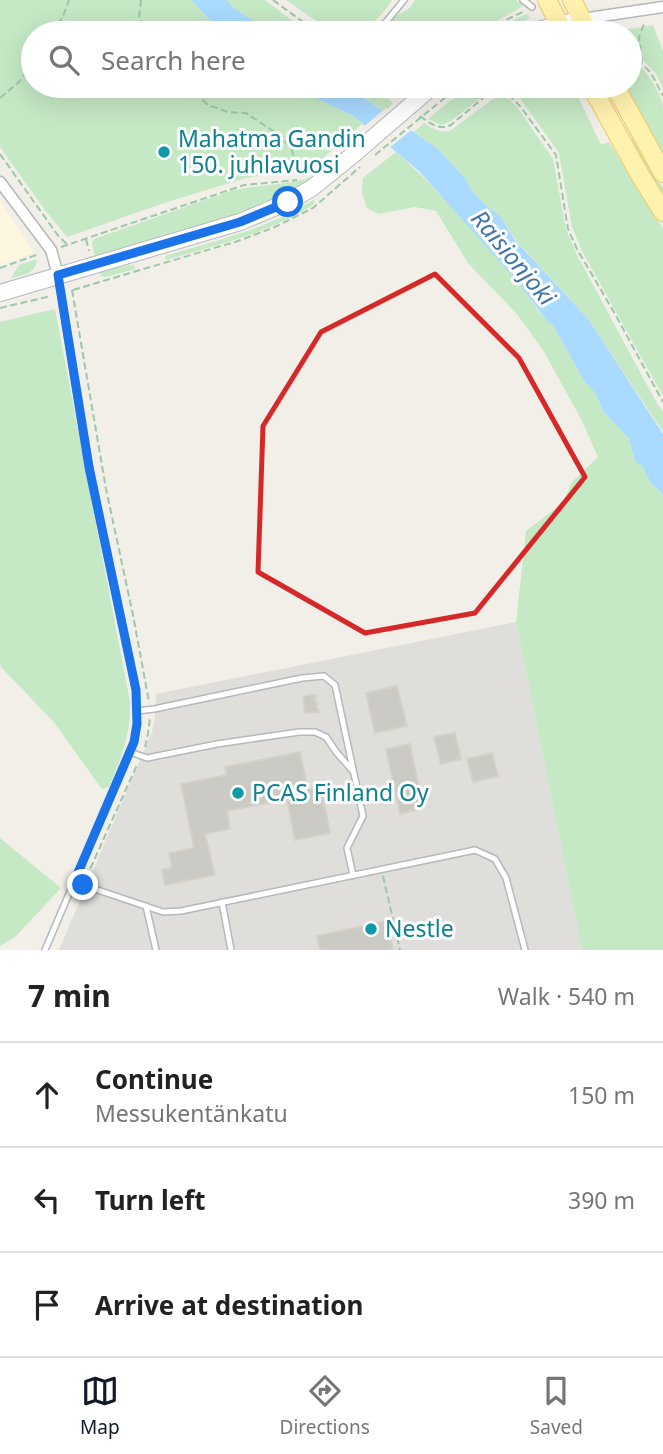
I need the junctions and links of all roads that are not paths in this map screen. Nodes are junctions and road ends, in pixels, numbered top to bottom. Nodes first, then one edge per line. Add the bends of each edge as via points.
1 (404, 0) edge
2 (523, 0) edge
3 (572, 0) edge
4 (540, 4) edge
5 (663, 7) edge
6 (387, 21) edge
7 (555, 21) edge
8 (583, 21) edge
9 (606, 21) edge
10 (419, 98) edge
11 (598, 98) edge
12 (622, 98) edge
13 (663, 173) edge
14 (0, 182) edge
15 (663, 212) edge
16 (58, 275) junction
17 (0, 293) edge
18 (137, 711) junction
19 (130, 752) junction
20 (354, 773) junction
21 (353, 875) junction
22 (74, 882) junction
23 (222, 902) junction
24 (146, 906) junction
25 (45, 950) edge
26 (156, 950) edge
27 (231, 950) edge
28 (525, 950) edge

1 - 6 lane
2 - 4 lane
3 - 8 main road
4 - 7 main road
5 - 9 street
10 - 16 street, bridge via 312,188 288,202 240,222
11 - 15 main road
12 - 13 main road
14 - 16 street via 51,250
16 - 17 street
16 - 18 lane via 89,467
18 - 19 lane
18 - 20 lane via 324,676 335,685
19 - 20 lane via 147,758 315,732 326,737
19 - 22 lane
20 - 21 lane via 363,816 348,848
21 - 23 lane
21 - 28 lane via 475,850 495,859 506,878
22 - 24 lane
22 - 25 lane
23 - 24 lane via 163,912
23 - 27 lane
24 - 26 lane

